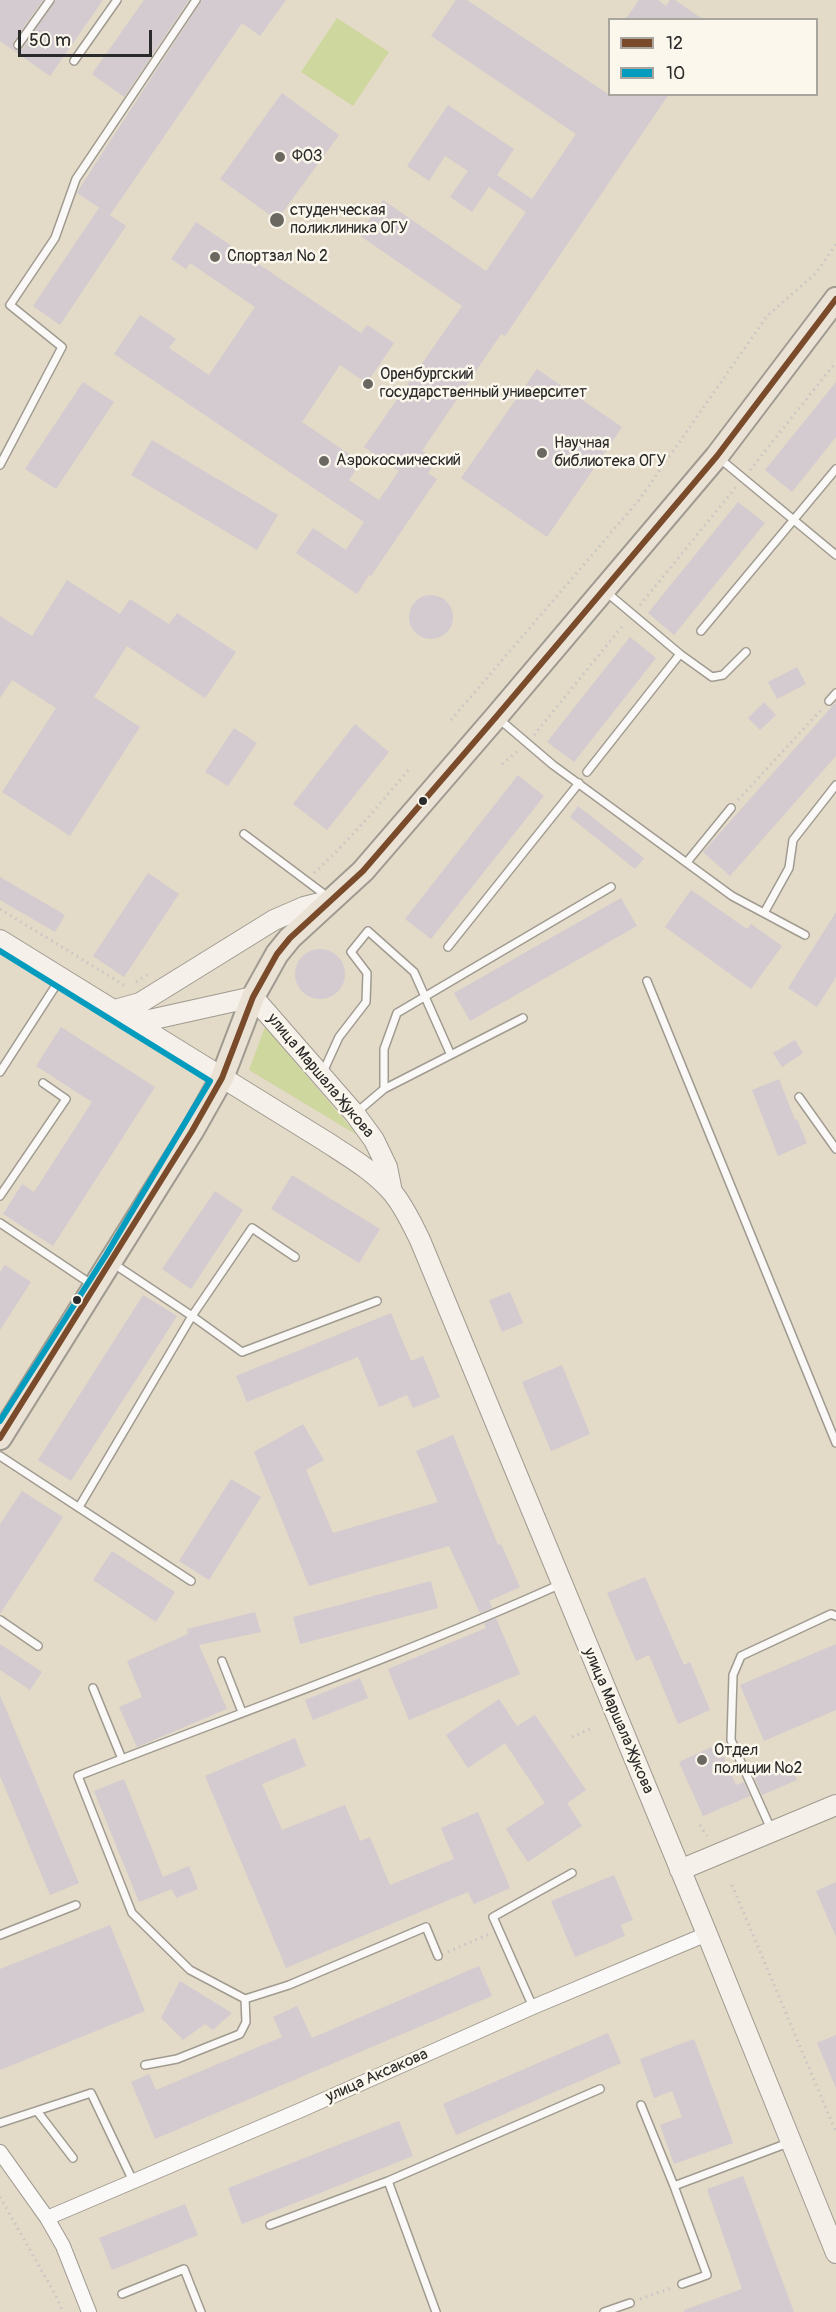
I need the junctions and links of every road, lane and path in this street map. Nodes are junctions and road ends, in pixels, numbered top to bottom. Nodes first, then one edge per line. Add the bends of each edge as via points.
1 (50, 0) edge
2 (117, 0) edge
3 (196, 0) edge
4 (18, 45) dead end
5 (74, 61) dead end
6 (836, 244) edge
7 (836, 298) edge
8 (836, 362) edge
9 (717, 456) junction
10 (0, 465) edge
11 (836, 469) edge
12 (743, 479) junction
13 (794, 521) junction
14 (836, 555) edge
15 (603, 590) junction
16 (632, 614) junction
17 (701, 631) dead end
18 (746, 652) dead end
19 (680, 654) junction
20 (836, 693) edge
21 (829, 701) joint
22 (496, 717) junction
23 (450, 720) dead end
24 (526, 744) junction
25 (502, 764) dead end
26 (411, 766) dead end
27 (587, 772) dead end
28 (579, 783) junction
29 (836, 785) edge
30 (731, 808) joint
31 (244, 834) dead end
32 (687, 862) junction
33 (307, 879) junction
34 (611, 887) dead end
35 (332, 900) junction
36 (0, 909) edge
37 (764, 913) junction
38 (805, 935) dead end
39 (0, 940) edge
40 (448, 947) dead end
41 (158, 969) dead end
42 (62, 977) junction
43 (647, 981) dead end
44 (424, 996) junction
45 (253, 997) junction
46 (115, 1010) junction
47 (524, 1018) dead end
48 (136, 1023) junction
49 (450, 1053) junction
50 (0, 1072) edge
51 (321, 1075) junction
52 (222, 1078) junction
53 (43, 1083) dead end
54 (384, 1089) junction
55 (799, 1097) dead end
56 (355, 1114) junction
57 (836, 1149) edge
58 (392, 1192) junction
59 (0, 1196) edge
60 (0, 1223) edge
61 (294, 1257) dead end
62 (111, 1262) junction
63 (96, 1287) junction
64 (377, 1301) dead end
65 (192, 1316) junction
66 (3, 1427) edge
67 (836, 1443) edge
68 (0, 1456) edge
69 (79, 1507) junction
70 (191, 1581) dead end
71 (561, 1584) junction
72 (836, 1616) edge
73 (0, 1620) edge
74 (38, 1646) dead end
75 (222, 1660) dead end
76 (93, 1688) dead end
77 (242, 1712) junction
78 (594, 1727) dead end
79 (572, 1737) dead end
80 (122, 1759) junction
81 (836, 1805) edge
82 (700, 1825) dead end
83 (772, 1832) junction
84 (707, 1836) dead end
85 (680, 1870) junction
86 (572, 1873) dead end
87 (732, 1885) dead end
88 (76, 1905) dead end
89 (499, 1930) junction
90 (707, 1934) junction
91 (0, 1935) edge
92 (438, 1956) joint
93 (244, 2000) junction
94 (533, 2007) junction
95 (145, 2065) dead end
96 (600, 2089) dead end
97 (641, 2105) dead end
98 (38, 2111) junction
99 (0, 2123) edge
100 (836, 2132) edge
101 (790, 2141) junction
102 (0, 2152) edge
103 (73, 2158) dead end
104 (133, 2181) junction
105 (388, 2181) junction
106 (674, 2186) junction
107 (0, 2197) edge
108 (47, 2218) junction
109 (270, 2225) dead end
110 (836, 2253) edge
111 (682, 2284) joint
112 (122, 2294) dead end
113 (630, 2302) joint
114 (63, 2312) edge
115 (89, 2312) edge
116 (201, 2312) edge
117 (436, 2312) edge
118 (604, 2312) edge

1 - 4 lane
2 - 5 lane
3 - 10 lane via 76,179 55,238 10,305 62,347
6 - 23 path via 816,273 767,316 639,500
7 - 9 main road
8 - 12 path
9 - 12 lane
9 - 15 main road
11 - 13 lane
12 - 13 lane
12 - 16 path
13 - 14 lane
13 - 17 lane
15 - 16 lane
15 - 22 main road
16 - 19 lane
16 - 24 path
18 - 19 lane via 723,675 712,677
19 - 27 lane
20 - 21 lane
21 - 30 path
22 - 24 lane
22 - 35 main road via 363,871
24 - 25 path
24 - 28 lane
26 - 33 path via 340,849
28 - 32 lane
28 - 40 lane
29 - 37 lane via 793,840 789,868
30 - 32 lane
31 - 33 lane
32 - 37 lane via 732,896
33 - 35 lane
34 - 44 lane
35 - 45 main road via 290,938
35 - 46 main road via 274,920 140,1003
36 - 41 path via 131,989 137,980
37 - 38 lane
39 - 42 main road, улица Маршала Жукова
42 - 46 main road, улица Маршала Жукова
42 - 50 lane
43 - 67 lane
44 - 49 lane
44 - 51 lane via 414,972 368,931 351,952 367,973 366,1002 339,1037
44 - 54 lane via 397,1013 384,1049
45 - 48 main road
45 - 51 main road, улица Маршала Жукова
45 - 52 main road
46 - 48 main road, улица Маршала Жукова
47 - 49 lane
48 - 52 main road, улица Маршала Жукова
49 - 54 lane
51 - 56 main road, улица Маршала Жукова
52 - 58 main road, улица Маршала Жукова via 333,1147
52 - 62 main road
53 - 59 lane via 66,1099
54 - 56 lane
55 - 57 lane
56 - 58 main road, улица Маршала Жукова via 387,1167
58 - 71 main road, улица Маршала Жукова via 420,1240
60 - 63 lane
61 - 65 lane via 252,1228
62 - 63 main road
62 - 65 lane
63 - 66 main road
64 - 65 lane via 242,1352
65 - 69 lane
68 - 69 lane
69 - 70 lane
71 - 77 lane via 380,1660
71 - 85 main road, улица Маршала Жукова
72 - 83 lane via 831,1614 741,1656 734,1675 731,1740
73 - 74 lane
75 - 77 lane
76 - 80 lane
77 - 80 lane
78 - 79 path
80 - 93 lane via 78,1776 132,1913 190,1970
81 - 83 main road
82 - 84 path
83 - 85 main road
85 - 90 main road, улица Маршала Жукова
86 - 89 lane via 493,1917
87 - 100 path
88 - 91 lane
89 - 92 path
89 - 94 lane
90 - 94 street, улица Аксакова
90 - 101 main road, улица Маршала Жукова
92 - 93 lane via 426,1927
93 - 95 lane via 246,2022 240,2034 177,2060
94 - 104 street, улица Аксакова
96 - 105 lane
97 - 106 lane
98 - 99 lane
98 - 103 lane
98 - 104 lane via 92,2092
101 - 106 lane
101 - 110 main road, улица Маршала Жукова
102 - 108 street
104 - 108 street, улица Аксакова
105 - 109 lane
105 - 117 lane
106 - 111 lane via 707,2275
107 - 114 path
108 - 115 street via 63,2246
111 - 113 path
112 - 116 lane via 184,2270
113 - 118 lane

